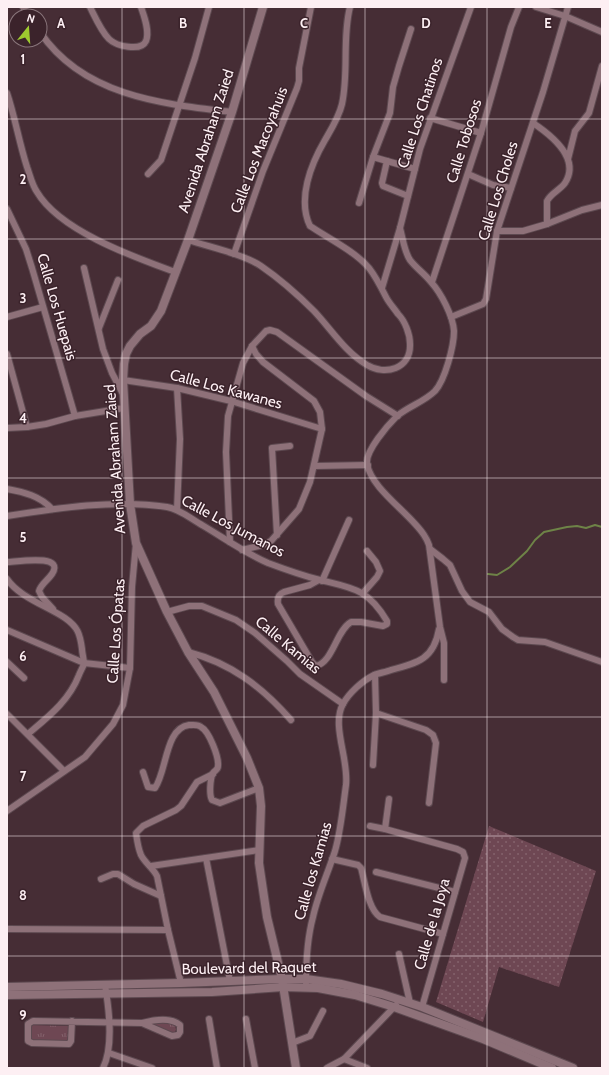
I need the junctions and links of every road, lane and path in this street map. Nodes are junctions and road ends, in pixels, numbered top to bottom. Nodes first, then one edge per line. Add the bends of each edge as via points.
1 (90, 7) edge
2 (141, 7) edge
3 (210, 7) edge
4 (263, 7) edge
5 (311, 7) edge
6 (350, 7) edge
7 (470, 7) edge
8 (519, 7) edge
9 (536, 7) edge
10 (568, 7) edge
11 (565, 16) junction
12 (411, 29) dead end
13 (602, 32) edge
14 (48, 42) edge
15 (602, 69) edge
16 (7, 93) edge
17 (179, 106) junction
18 (232, 112) junction
19 (430, 118) junction
20 (533, 122) junction
21 (481, 133) junction
22 (373, 157) junction
23 (568, 159) junction
24 (387, 161) junction
25 (415, 169) junction
26 (148, 174) dead end
27 (468, 174) junction
28 (511, 188) junction
29 (408, 196) junction
30 (359, 203) dead end
31 (602, 205) edge
32 (7, 209) edge
33 (547, 224) junction
34 (400, 228) junction
35 (497, 231) junction
36 (188, 240) junction
37 (234, 254) junction
38 (84, 268) dead end
39 (175, 272) junction
40 (118, 280) dead end
41 (432, 282) junction
42 (382, 288) junction
43 (43, 307) junction
44 (7, 317) edge
45 (451, 317) junction
46 (99, 328) junction
47 (252, 346) junction
48 (7, 354) edge
49 (123, 380) junction
50 (177, 388) junction
51 (123, 395) junction
52 (231, 402) junction
53 (124, 408) junction
54 (75, 416) junction
55 (398, 416) junction
56 (27, 427) junction
57 (7, 428) edge
58 (322, 429) junction
59 (290, 446) dead end
60 (368, 465) junction
61 (315, 466) junction
62 (7, 489) edge
63 (130, 504) junction
64 (52, 509) junction
65 (177, 510) junction
66 (7, 516) edge
67 (349, 520) dead end
68 (277, 536) junction
69 (230, 542) junction
70 (136, 543) junction
71 (242, 550) junction
72 (367, 550) dead end
73 (430, 550) junction
74 (7, 562) edge
75 (7, 579) edge
76 (320, 580) junction
77 (363, 593) junction
78 (168, 612) junction
79 (60, 615) junction
80 (440, 627) junction
81 (7, 630) edge
82 (188, 652) junction
83 (7, 662) edge
84 (602, 662) edge
85 (84, 664) junction
86 (130, 668) junction
87 (374, 675) junction
88 (24, 678) dead end
89 (444, 680) dead end
90 (343, 704) junction
91 (376, 713) junction
92 (7, 714) edge
93 (291, 720) dead end
94 (28, 734) junction
95 (373, 765) dead end
96 (64, 771) junction
97 (143, 772) dead end
98 (213, 774) junction
99 (259, 788) junction
100 (389, 799) dead end
101 (429, 803) dead end
102 (7, 809) edge
103 (370, 826) dead end
104 (385, 829) junction
105 (259, 850) junction
106 (206, 858) junction
107 (332, 859) junction
108 (150, 866) junction
109 (376, 872) dead end
110 (102, 879) dead end
111 (455, 892) junction
112 (161, 896) junction
113 (7, 929) edge
114 (168, 930) junction
115 (443, 934) junction
116 (399, 954) dead end
117 (230, 981) junction
118 (181, 983) junction
119 (282, 983) junction
120 (306, 983) junction
121 (7, 987) edge
122 (106, 989) junction
123 (7, 995) edge
124 (400, 1000) junction
125 (410, 1003) junction
126 (394, 1007) junction
127 (422, 1007) junction
128 (323, 1011) dead end
129 (209, 1018) dead end
130 (246, 1019) dead end
131 (72, 1021) junction
132 (109, 1022) junction
133 (142, 1023) junction
134 (292, 1043) junction
135 (109, 1053) junction
136 (344, 1059) junction
137 (103, 1068) edge
138 (152, 1068) edge
139 (217, 1068) edge
140 (255, 1068) edge
141 (296, 1068) edge
142 (326, 1068) edge
143 (367, 1068) edge
144 (552, 1068) edge
145 (572, 1068) edge

1 - 2 street via 104,34 119,45 128,47 140,46 147,38
3 - 17 street
4 - 18 street, Avenida Abraham Zaied
5 - 37 street, Calle Los Macoyahuis via 297,88 263,171
6 - 42 street via 342,104 317,156 309,179 305,210 310,226 357,257 368,267
7 - 19 street, Calle Los Chatinos
8 - 21 street, Calle Tobosos
9 - 11 street
10 - 11 street, Calle Los Choles
11 - 13 street
11 - 20 street, Calle Los Choles
12 - 22 street via 393,87 390,113
14 - 17 street via 63,60 92,80 130,95
15 - 23 street via 589,113 575,131
16 - 39 street via 30,177 36,192 44,202 62,218 87,234 133,257
17 - 18 street
17 - 26 street via 161,160
18 - 36 street, Avenida Abraham Zaied
19 - 21 street
19 - 25 street, Calle Los Chatinos
20 - 23 street via 555,140
20 - 28 street, Calle Los Choles
21 - 27 street, Calle Tobosos
22 - 24 street
22 - 30 street
23 - 33 street via 570,169 564,184 547,201
24 - 25 street
24 - 29 street via 383,186
25 - 29 street, Calle Los Chatinos
27 - 28 street via 493,185
27 - 41 street, Calle Tobosos
28 - 35 street, Calle Los Choles
29 - 34 street, Calle Los Chatinos
31 - 33 street
32 - 43 street, Calle Los Huepais via 26,249
33 - 35 street via 523,231
34 - 41 street, Calle Los Chatinos via 410,260
34 - 42 street, Calle Los Chatinos
35 - 45 street, Calle Los Choles via 485,301
36 - 37 street
36 - 39 street, Avenida Abraham Zaied
37 - 42 street via 273,274 314,311 351,353 368,366 380,370 403,365 410,350 404,322 386,298
38 - 46 street
39 - 49 street, Avenida Abraham Zaied via 157,318 134,340 126,354
40 - 46 street
41 - 45 street, Calle Los Chatinos
43 - 44 street
43 - 54 street, Calle Los Huepais
45 - 55 street, Calle Los Chatinos via 454,333 452,345 444,375 436,390
46 - 51 street via 103,349
47 - 52 street via 243,363
47 - 55 street via 266,331 277,332
47 - 58 street via 263,362 314,401 320,412
48 - 56 street
49 - 50 street, Calle Los Kawanes
49 - 51 street, Avenida Abraham Zaied
50 - 52 street, Calle Los Kawanes
50 - 65 street via 180,438
51 - 53 street, Avenida Abraham Zaied
52 - 58 street, Calle Los Kawanes
52 - 69 street via 226,452
53 - 54 street
53 - 63 street, Avenida Abraham Zaied
54 - 56 street
55 - 60 street, Calle Los Chatinos via 377,440 367,460
56 - 57 street
58 - 61 street
59 - 68 street via 272,448
60 - 61 street
60 - 73 street via 375,481 424,535
61 - 68 street via 299,509
62 - 64 street via 37,497
63 - 64 street, Calle Los Jumanos
63 - 65 street, Calle Los Jumanos
63 - 70 street, Avenida Abraham Zaied
64 - 66 street, Calle Los Jumanos
65 - 69 street, Calle Los Jumanos
67 - 76 street
68 - 71 street via 263,545
69 - 71 street, Calle Los Jumanos
70 - 78 street, Avenida Abraham Zaied
70 - 86 street, Calle Los Ópatas
71 - 76 street, Calle Los Jumanos via 268,563
72 - 77 street via 380,571
73 - 80 street
73 - 84 street via 450,565 470,602 489,612 502,629 513,637 518,640 545,642
74 - 79 street via 48,560 54,565 53,572 39,593
75 - 79 street via 32,600
76 - 77 street, Calle Los Jumanos
76 - 77 street via 284,592 277,600 316,666 327,658 343,628 351,622 383,626 387,624 376,605
78 - 82 street, Avenida Abraham Zaied
78 - 90 street, Calle Kamias via 189,606 202,606 236,620 256,633 300,674
79 - 85 street via 77,628
80 - 87 street, Calle los Kamias via 434,647 425,658 417,663
80 - 89 street via 444,649
81 - 85 street
82 - 93 street via 206,656 235,671 264,692
82 - 99 street, Avenida Abraham Zaied via 214,692
83 - 88 street
85 - 86 street
85 - 94 street via 69,694 59,707
86 - 96 street, Calle Los Ópatas via 123,706 113,724 85,757
87 - 90 street, Calle los Kamias via 363,682
87 - 91 street
90 - 107 street, Calle los Kamias via 338,719 346,782 340,827
91 - 95 street
91 - 101 street via 426,730 433,735 436,743
92 - 94 street
94 - 96 street
96 - 102 street, Calle Los Ópatas
97 - 98 street via 148,787 155,788 173,737 178,730 195,725 201,727 213,744 218,764
98 - 99 street via 210,797 215,802 223,802
98 - 108 street via 197,782 176,810 143,826 136,833 141,855
99 - 105 street, Avenida Abraham Zaied
100 - 104 street
103 - 104 street
104 - 111 street, Calle de la Joya via 461,850 465,858
105 - 106 street
105 - 119 street, Avenida Abraham Zaied via 267,917
106 - 108 street
106 - 117 street
107 - 115 street via 361,868 371,906 380,917
107 - 120 street, Calle los Kamias via 313,916 308,940
108 - 112 street via 157,876
109 - 111 street
110 - 112 street via 118,874
111 - 115 street, Calle de la Joya
112 - 114 street
113 - 114 street
114 - 118 street
115 - 127 street, Calle de la Joya
116 - 125 street
117 - 118 street, Boulevard del Raquet
117 - 119 street, Boulevard del Raquet
118 - 122 street, Boulevard del Raquet
119 - 120 street, Boulevard del Raquet
119 - 122 street, Boulevard del Raquet via 212,992
119 - 134 street, Avenida Abraham Zaied
120 - 124 street, Boulevard del Raquet via 341,984
120 - 126 street, Boulevard del Raquet
121 - 122 street, Boulevard del Raquet
122 - 123 street, Boulevard del Raquet
122 - 132 street
124 - 125 street, Boulevard del Raquet
124 - 126 street
125 - 127 street, Boulevard del Raquet
126 - 136 street
126 - 144 street, Boulevard del Raquet
127 - 145 street, Boulevard del Raquet
128 - 134 street via 310,1036
129 - 139 street
130 - 140 street
131 - 131 street via 31,1022 27,1026 28,1040 32,1043 69,1044
131 - 132 street
132 - 133 street
132 - 135 street
133 - 133 street via 172,1036 180,1032 180,1025 173,1021 157,1020
134 - 141 street, Avenida Abraham Zaied
135 - 137 street
135 - 138 street
136 - 142 street
136 - 143 street

